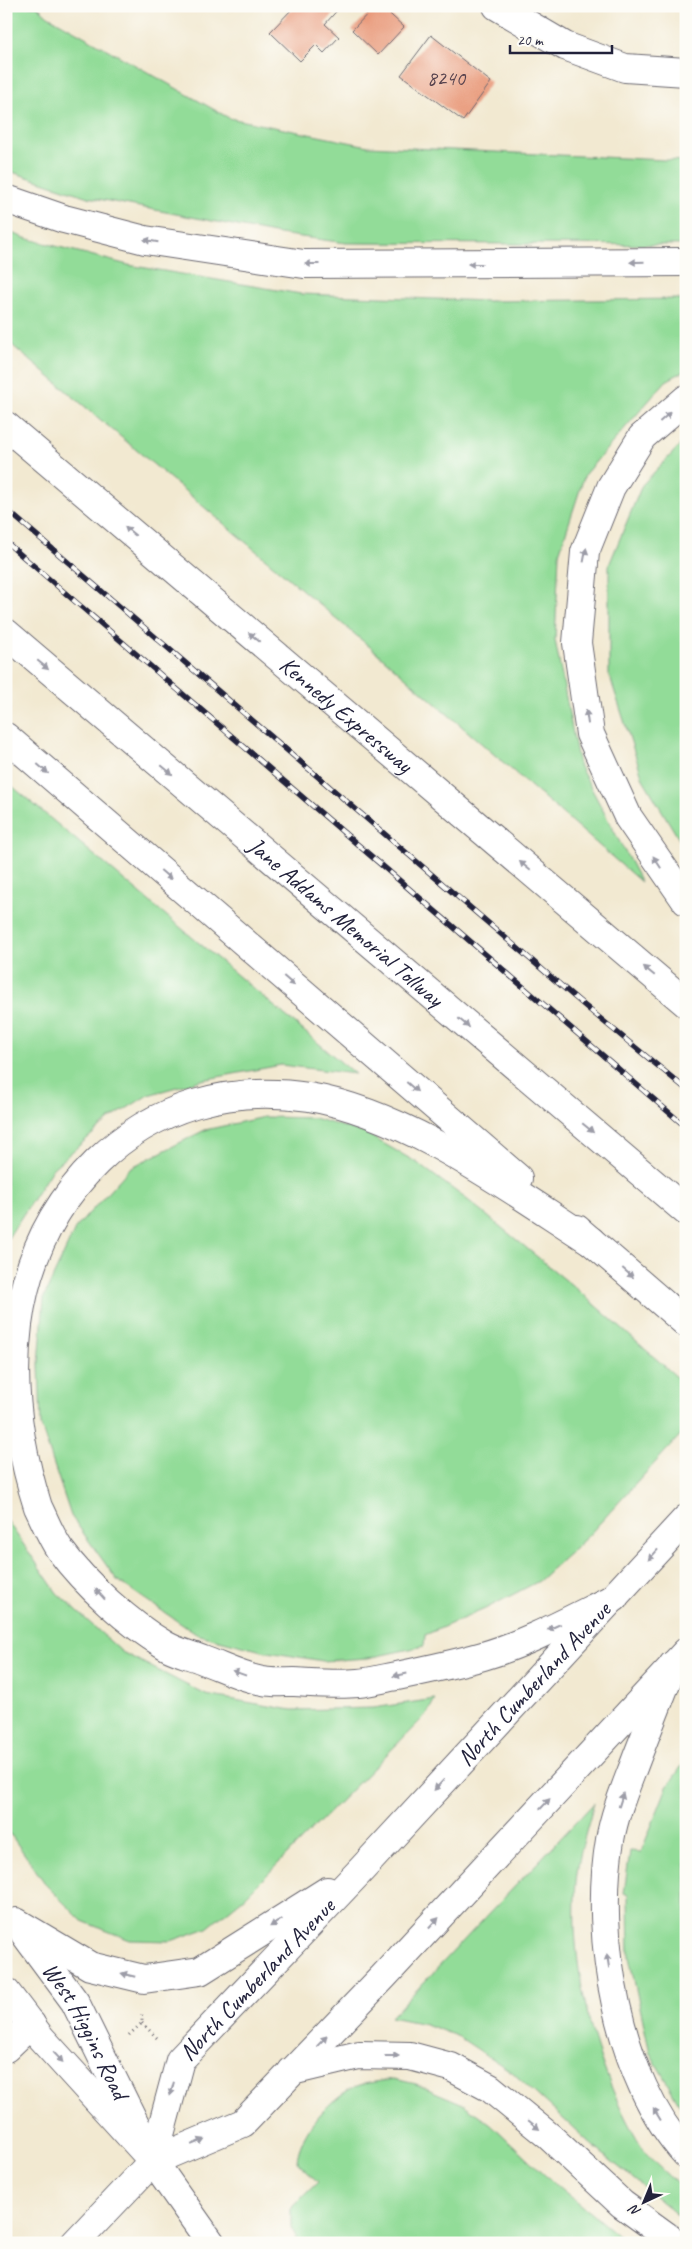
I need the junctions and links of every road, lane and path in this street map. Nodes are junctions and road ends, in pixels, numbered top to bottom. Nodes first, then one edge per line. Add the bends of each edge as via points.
1 (498, 6) edge
2 (686, 72) edge
3 (6, 199) edge
4 (686, 262) edge
5 (686, 399) edge
6 (6, 426) edge
7 (6, 633) edge
8 (6, 737) edge
9 (686, 901) edge
10 (686, 1003) edge
11 (686, 1211) edge
12 (591, 1242) junction
13 (686, 1323) edge
14 (686, 1519) edge
15 (614, 1598) junction
16 (679, 1659) edge
17 (362, 1869) junction
18 (11, 1915) edge
19 (6, 1992) edge
20 (142, 2014) dead end
21 (142, 2023) junction
22 (31, 2024) junction
23 (129, 2036) dead end
24 (158, 2040) dead end
25 (6, 2048) edge
26 (292, 2072) junction
27 (686, 2154) edge
28 (153, 2161) junction
29 (75, 2243) edge
30 (211, 2243) edge
31 (676, 2243) edge

1 - 2 main road via 565,46 625,68
4 -> 3 main road via 304,264 145,240 64,219
9 -> 5 main road via 628,817 590,734 577,643 585,552 611,487 642,437
10 -> 6 main road, Kennedy Expressway
7 -> 11 main road, Jane Addams Memorial Tollway
8 -> 12 main road
12 -> 13 main road
15 -> 12 main road via 486,1655 420,1672 358,1683 262,1681 167,1647 106,1601 94,1588 58,1548 30,1490 15,1448 8,1399 7,1354 11,1316 42,1232 76,1182 108,1152 144,1124 187,1104 265,1095 307,1097 352,1107 396,1125 466,1162
14 -> 15 main road, North Cumberland Avenue
15 -> 17 main road, North Cumberland Avenue
26 -> 16 main road
27 -> 16 main road via 671,2138 648,2098 628,2051 608,1961 604,1924 610,1839 620,1800
17 -> 18 main road via 200,1971 144,1979 90,1966
17 -> 28 main road, North Cumberland Avenue via 180,2060
18 - 28 main road, West Higgins Road via 75,2002
19 - 22 main road, West Higgins Road
20 - 21 path
21 - 23 path
21 - 24 path
22 - 25 main road
22 -> 28 main road, West Higgins Road
28 -> 26 main road via 243,2123
26 -> 31 main road via 359,2055 410,2056 451,2067 490,2088 550,2137 622,2204
28 - 29 main road
28 - 30 main road, West Higgins Road

